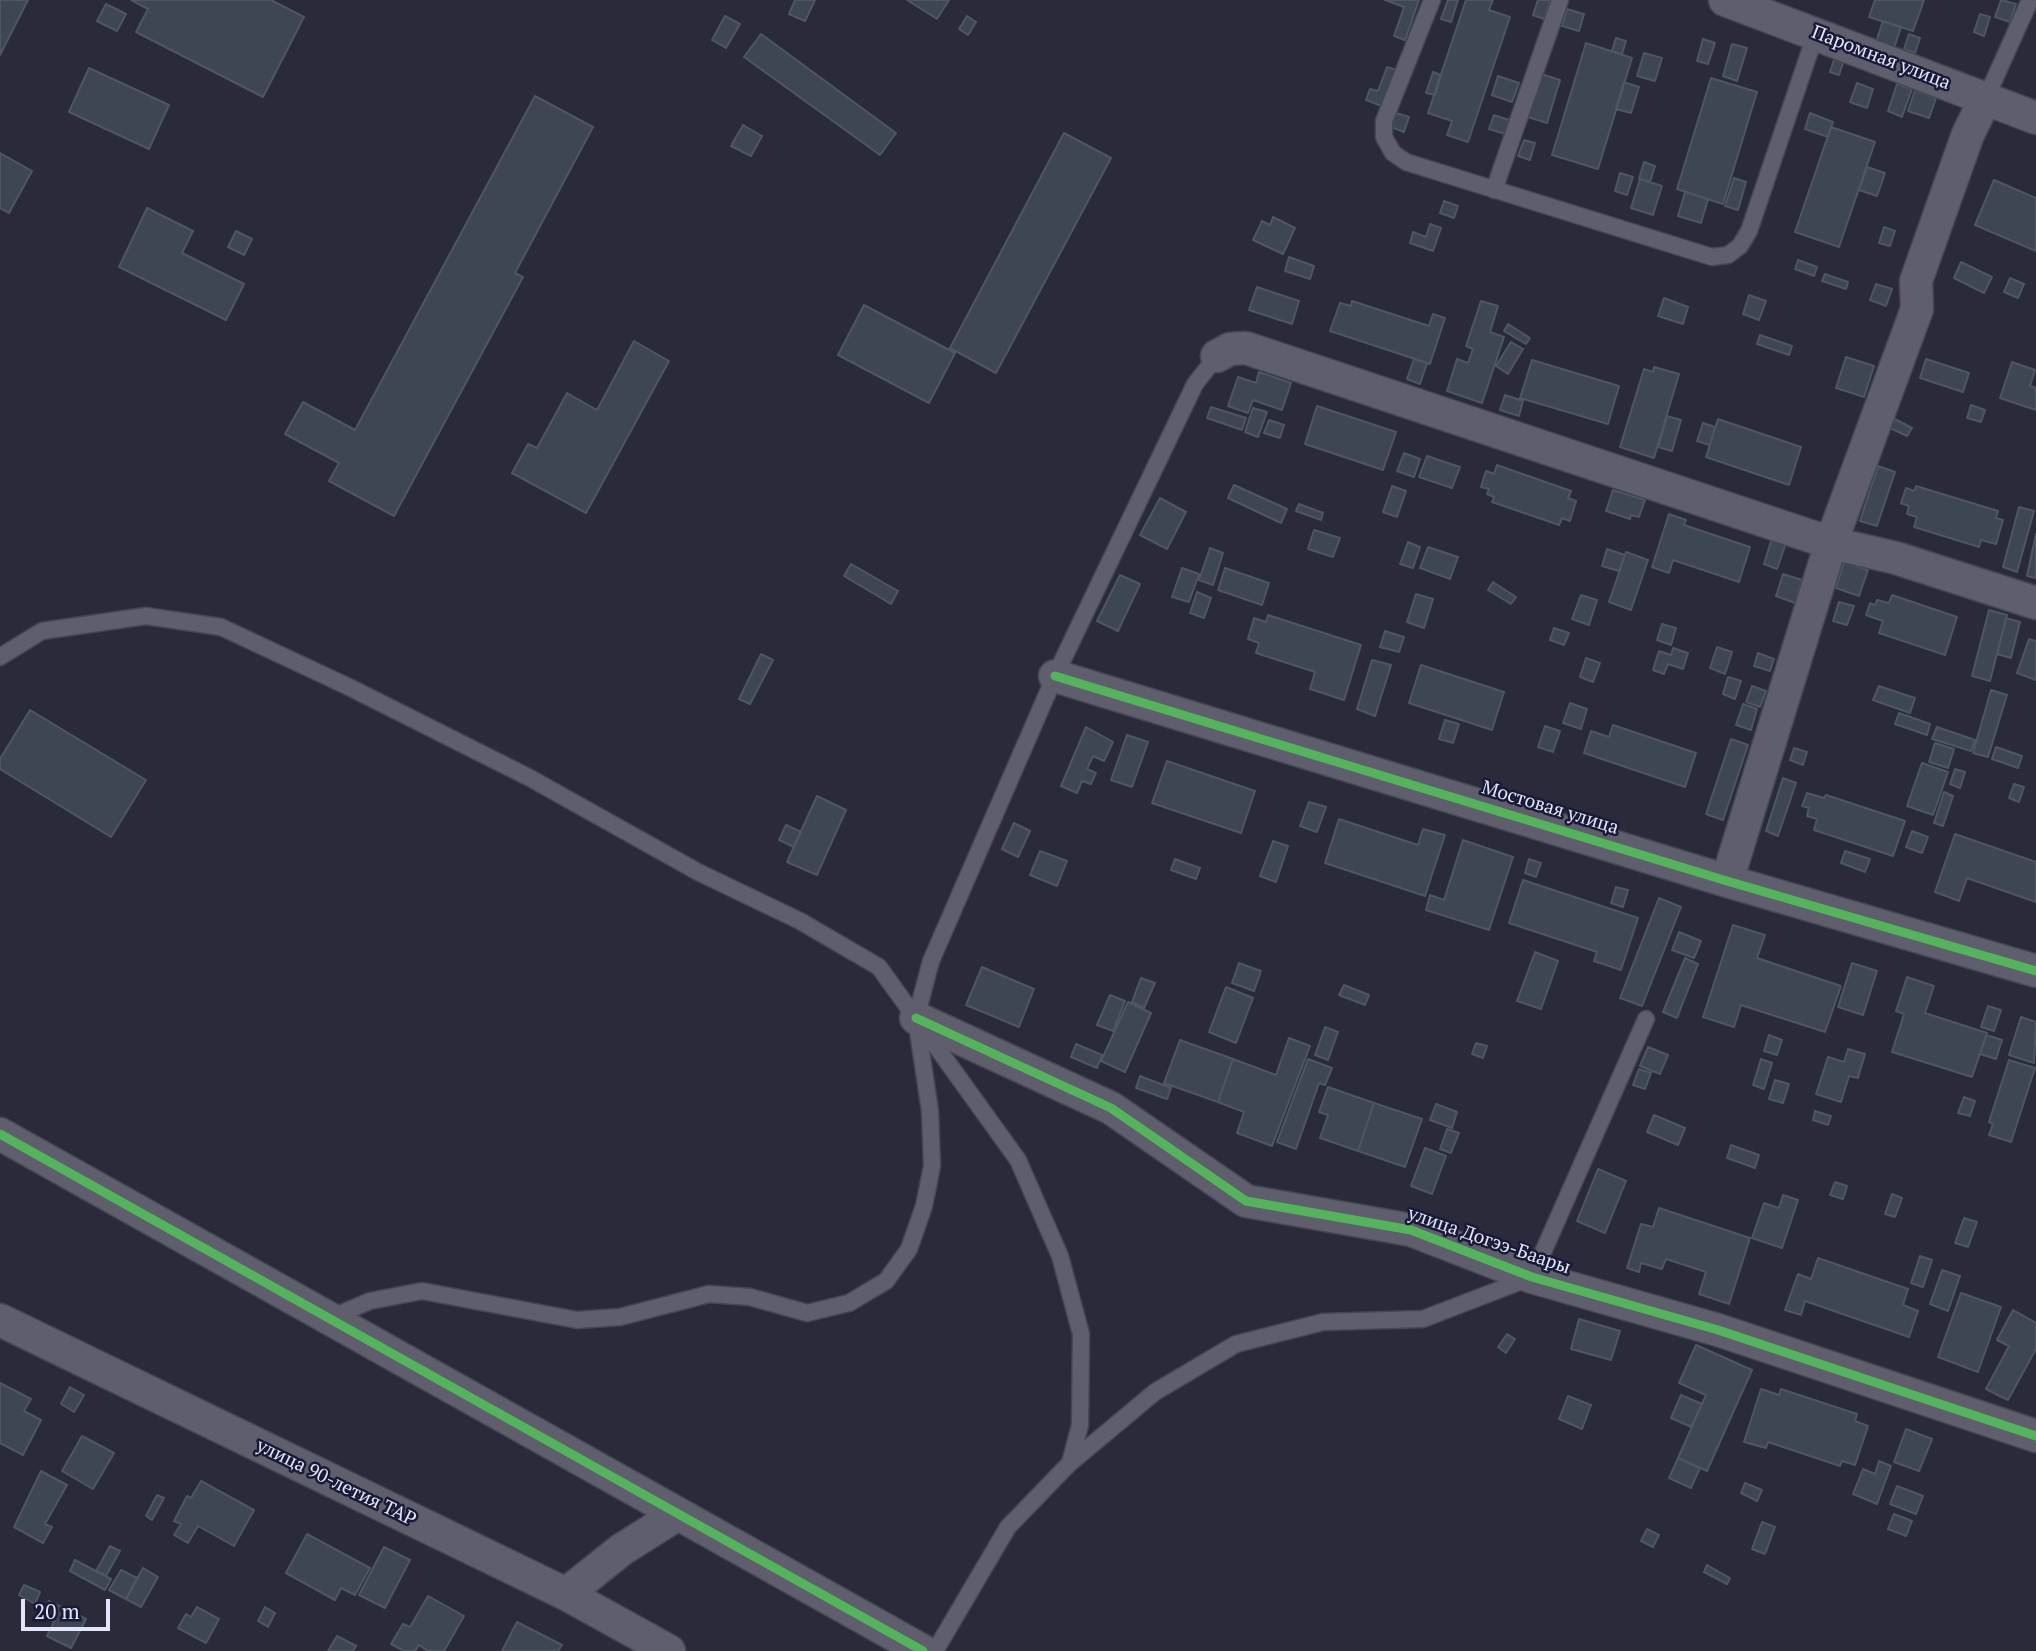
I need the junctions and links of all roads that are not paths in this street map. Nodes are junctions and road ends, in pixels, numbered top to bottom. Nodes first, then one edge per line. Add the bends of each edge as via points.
1 (1432, 0) edge
2 (1560, 0) edge
3 (1725, 0) edge
4 (2030, 0) edge
5 (1816, 33) junction
6 (1986, 98) junction
7 (2036, 118) edge
8 (1494, 190) junction
9 (1217, 356) joint
10 (1831, 543) junction
11 (2036, 603) edge
12 (0, 657) edge
13 (1055, 676) junction
14 (1727, 881) junction
15 (2036, 971) edge
16 (916, 1018) junction
17 (1646, 1019) dead end
18 (0, 1134) edge
19 (1532, 1277) junction
20 (329, 1318) junction
21 (0, 1320) edge
22 (2036, 1436) edge
23 (1070, 1463) junction
24 (678, 1514) junction
25 (566, 1594) junction
26 (669, 1651) edge
27 (923, 1651) edge
28 (935, 1651) edge

1 - 8 lane via 1384,121 1384,137 1393,153 1406,162
2 - 8 lane
3 - 5 street, Паромная улица
4 - 6 lane
5 - 6 street, Паромная улица
5 - 8 lane via 1749,231 1728,255 1712,257
6 - 7 street, Паромная улица
6 - 10 street via 1959,158 1916,281 1917,309
9 - 10 street via 1246,348
9 - 13 lane via 1195,384
10 - 11 street via 1896,558
10 - 14 street
12 - 16 lane via 42,631 146,616 220,627 530,778 698,872 800,921 879,967
13 - 14 street, Мостовая улица
13 - 16 lane via 931,961
14 - 15 street, Мостовая улица
16 - 19 street, улица Догээ-Баары via 1111,1108 1246,1201 1411,1230
16 - 20 lane via 930,1111 932,1166 924,1206 909,1249 886,1280 849,1303 807,1313 750,1297 709,1294 620,1317 577,1320 422,1291 370,1301
16 - 23 lane via 1018,1160 1060,1256 1081,1334 1080,1425
17 - 19 lane
18 - 20 street
19 - 22 street, улица Догээ-Баары via 1718,1330
19 - 23 lane via 1423,1319 1322,1322 1236,1344 1155,1392
20 - 24 street
21 - 25 street, улица 90-летия ТАР
23 - 28 lane via 1008,1527
24 - 25 street via 621,1550
24 - 27 street
25 - 26 street, улица 90-летия ТАР

